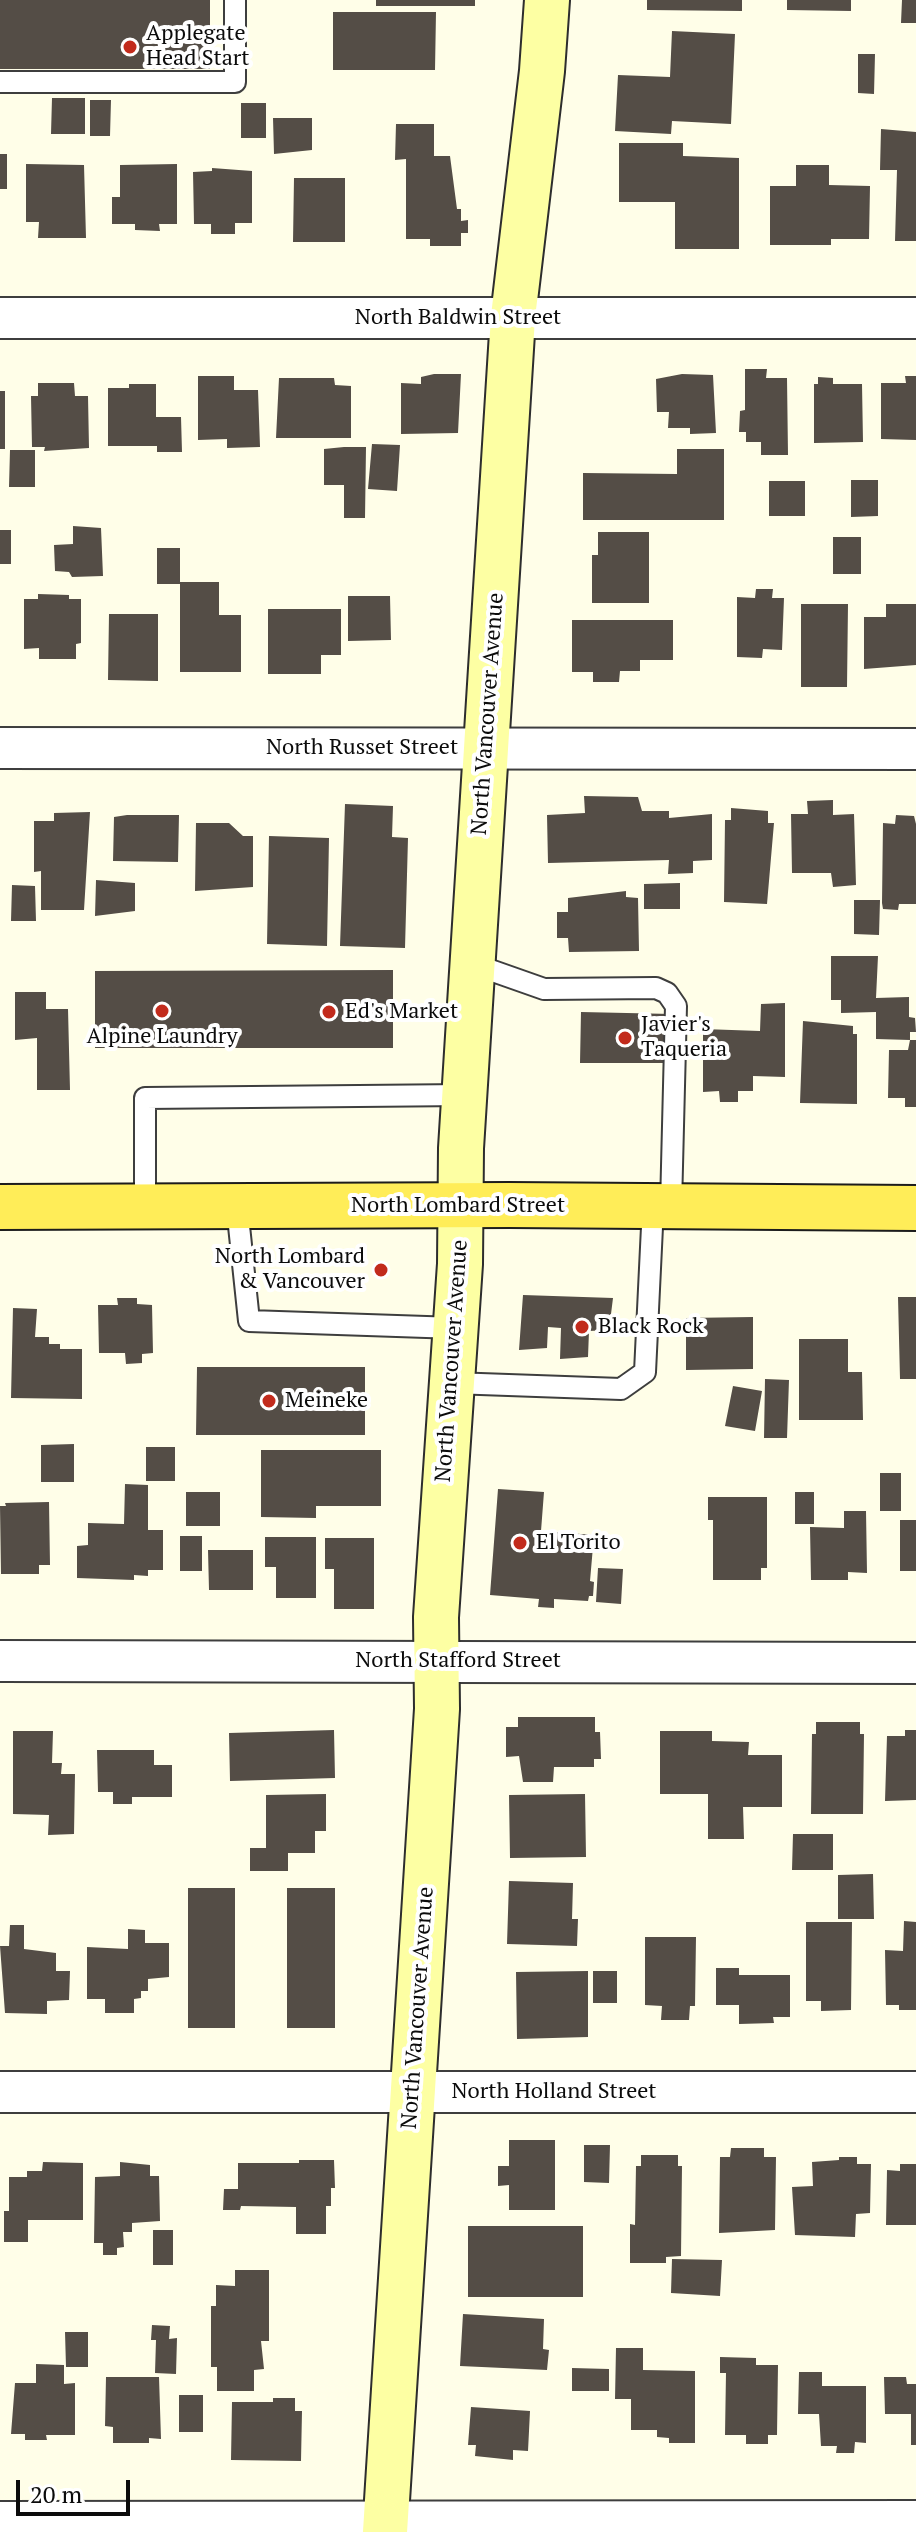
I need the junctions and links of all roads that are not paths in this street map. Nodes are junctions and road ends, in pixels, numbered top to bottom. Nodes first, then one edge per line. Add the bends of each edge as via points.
1 (235, 0) edge
2 (547, 0) edge
3 (0, 82) edge
4 (513, 317) junction
5 (0, 318) edge
6 (916, 318) edge
7 (0, 748) edge
8 (487, 748) junction
9 (916, 749) edge
10 (473, 964) junction
11 (465, 1095) junction
12 (460, 1206) junction
13 (662, 1206) junction
14 (0, 1207) edge
15 (145, 1207) junction
16 (237, 1207) junction
17 (916, 1208) edge
18 (456, 1328) junction
19 (452, 1383) junction
20 (0, 1661) edge
21 (436, 1661) junction
22 (916, 1663) edge
23 (0, 2092) edge
24 (413, 2092) junction
25 (916, 2092) edge
26 (916, 2521) edge
27 (0, 2522) edge
28 (385, 2526) edge

1 - 3 lane via 235,82
2 - 4 street, North Vancouver Avenue
4 - 5 street, North Baldwin Street
4 - 6 street, North Baldwin Street
4 - 8 street, North Vancouver Avenue
7 - 8 street, North Russet Street
8 - 9 street, North Russet Street
8 - 10 street, North Vancouver Avenue
10 - 11 street, North Vancouver Avenue
10 - 13 lane via 544,989 656,988 667,993 676,1006
11 - 12 street, North Vancouver Avenue
11 - 15 lane via 145,1098
12 - 13 main road, North Lombard Street
12 - 16 main road, North Lombard Street
12 - 18 street, North Vancouver Avenue
13 - 17 main road, North Lombard Street
13 - 19 lane via 645,1372 621,1389
14 - 15 main road, North Lombard Street
15 - 16 main road, North Lombard Street
16 - 18 lane via 249,1321
18 - 19 street, North Vancouver Avenue
19 - 21 street, North Vancouver Avenue
20 - 21 street, North Stafford Street
21 - 22 street, North Stafford Street
21 - 24 street, North Vancouver Avenue
23 - 24 street, North Holland Street
24 - 25 street, North Holland Street
24 - 28 street, North Vancouver Avenue
26 - 28 street
27 - 28 street

